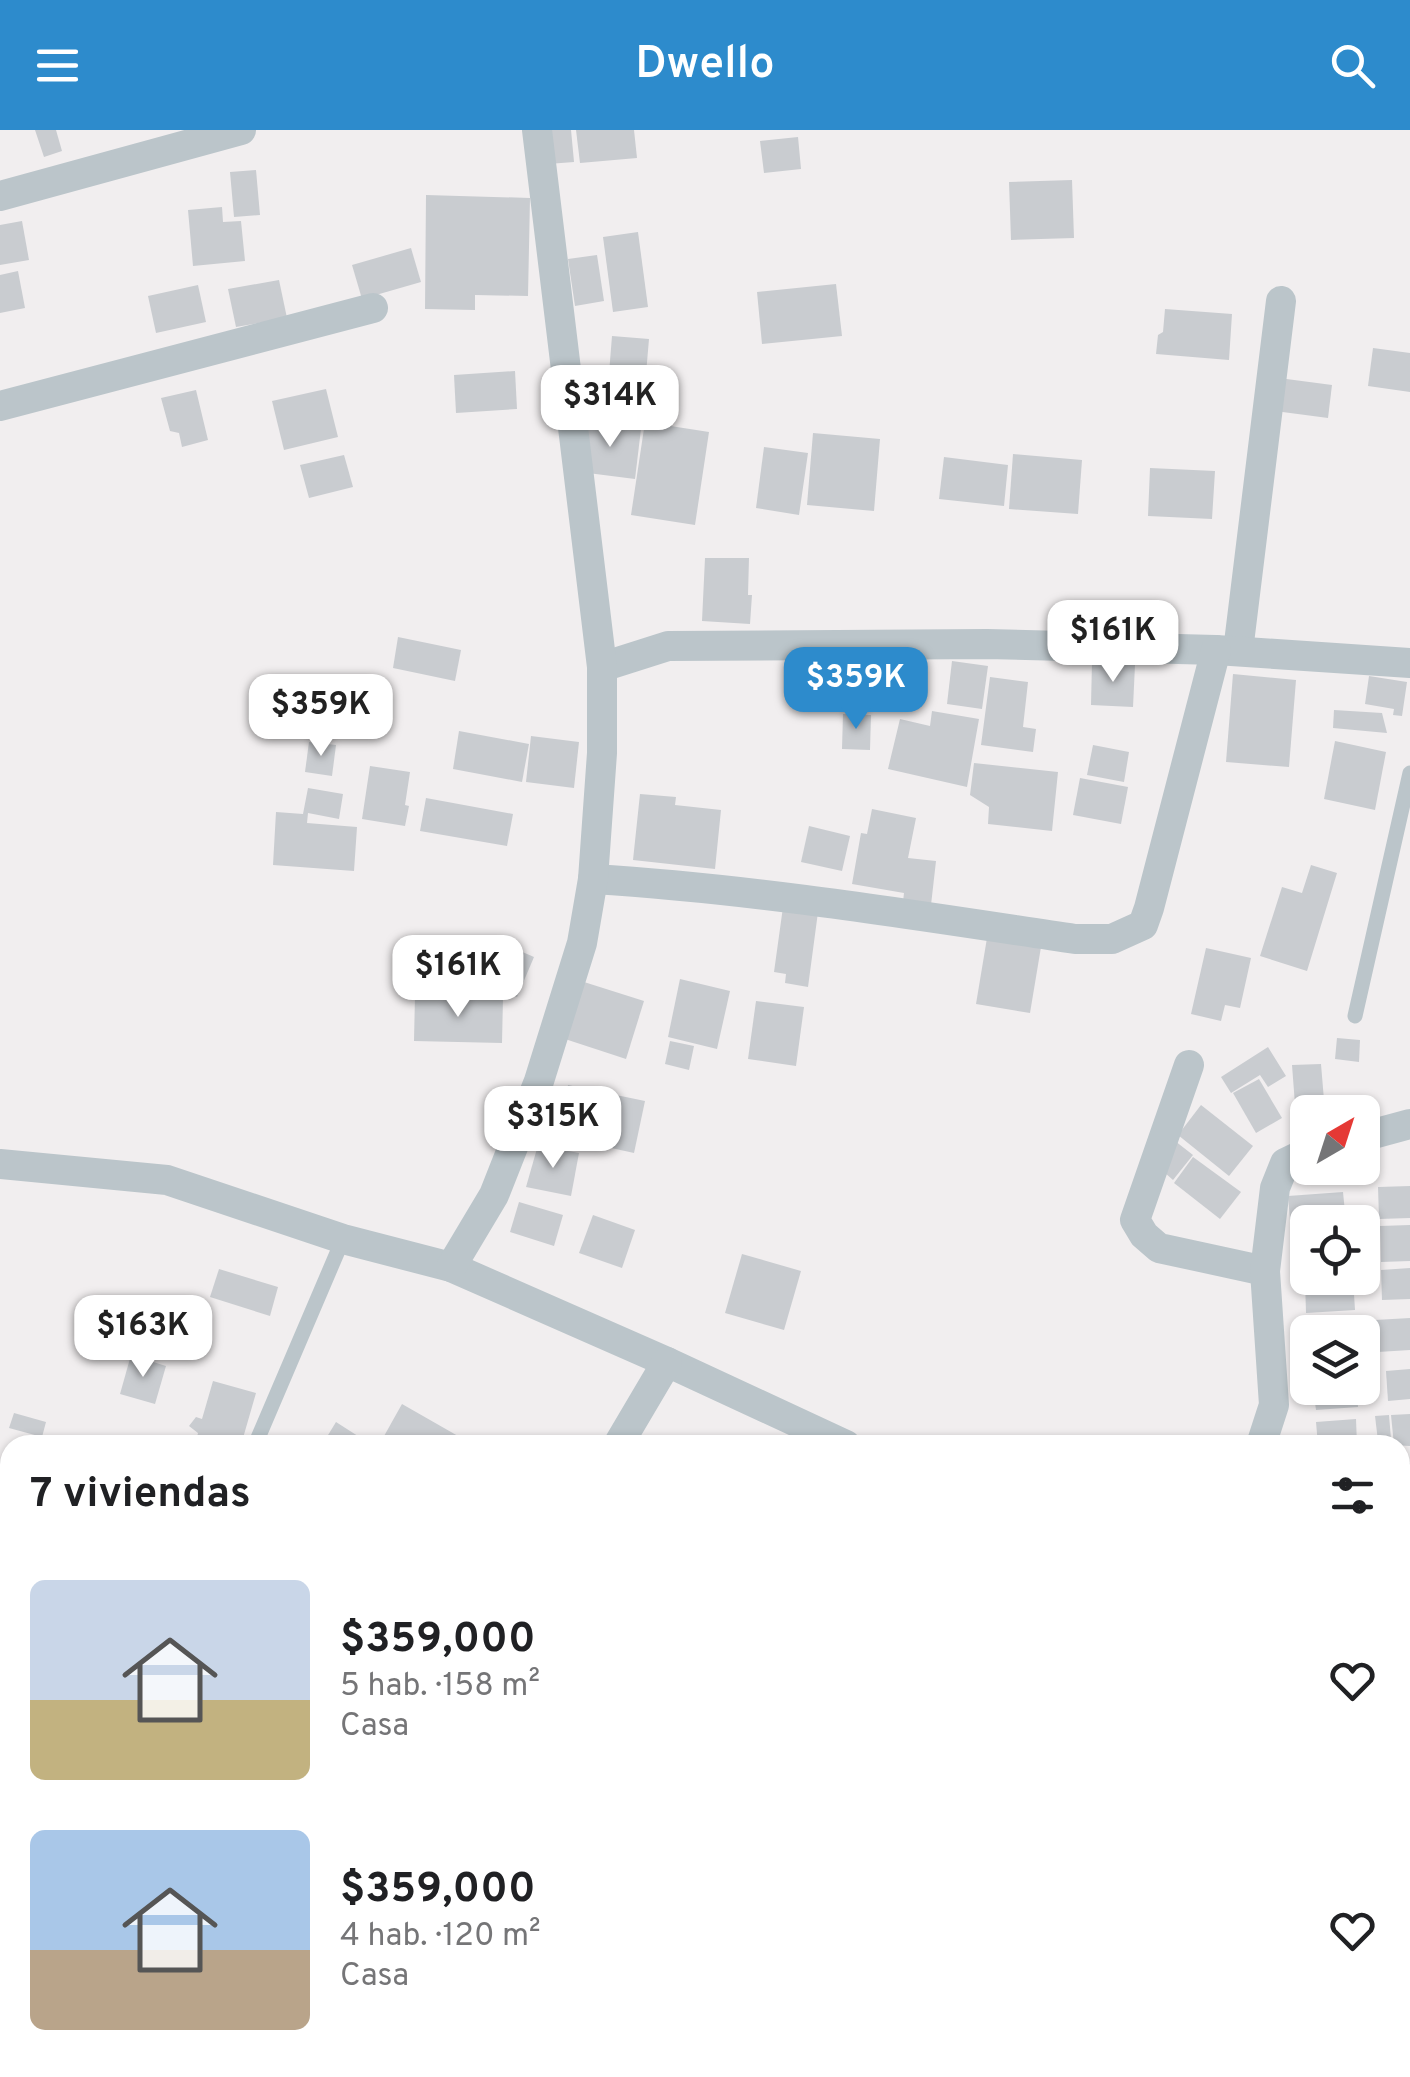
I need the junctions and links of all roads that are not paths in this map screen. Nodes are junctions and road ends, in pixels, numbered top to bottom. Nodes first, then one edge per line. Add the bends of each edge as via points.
1 (241, 130) edge
2 (538, 130) edge
3 (0, 196) edge
4 (1281, 301) dead end
5 (373, 308) dead end
6 (0, 406) edge
7 (1227, 651) junction
8 (1410, 663) edge
9 (602, 667) junction
10 (1410, 773) edge
11 (592, 878) junction
12 (1355, 1016) dead end
13 (1189, 1065) dead end
14 (1410, 1124) edge
15 (1380, 1132) edge
16 (1290, 1161) edge
17 (0, 1164) edge
18 (342, 1239) junction
19 (451, 1266) junction
20 (1265, 1271) junction
21 (667, 1362) junction
22 (259, 1435) edge
23 (624, 1435) edge
24 (824, 1435) edge
25 (1264, 1435) edge

1 - 3 street
2 - 9 street
4 - 7 street
5 - 6 street
7 - 8 street
7 - 9 street via 668,646
7 - 11 street via 1149,908 1142,925 1112,940 789,896
9 - 11 street
10 - 12 lane
11 - 19 street via 582,943 538,1080 494,1195
13 - 20 street via 1135,1220 1159,1248
14 - 15 street
16 - 20 street via 1275,1188
17 - 18 street via 167,1180
18 - 19 street
18 - 22 lane
19 - 21 street
20 - 25 street via 1274,1406
21 - 23 street
21 - 24 street

